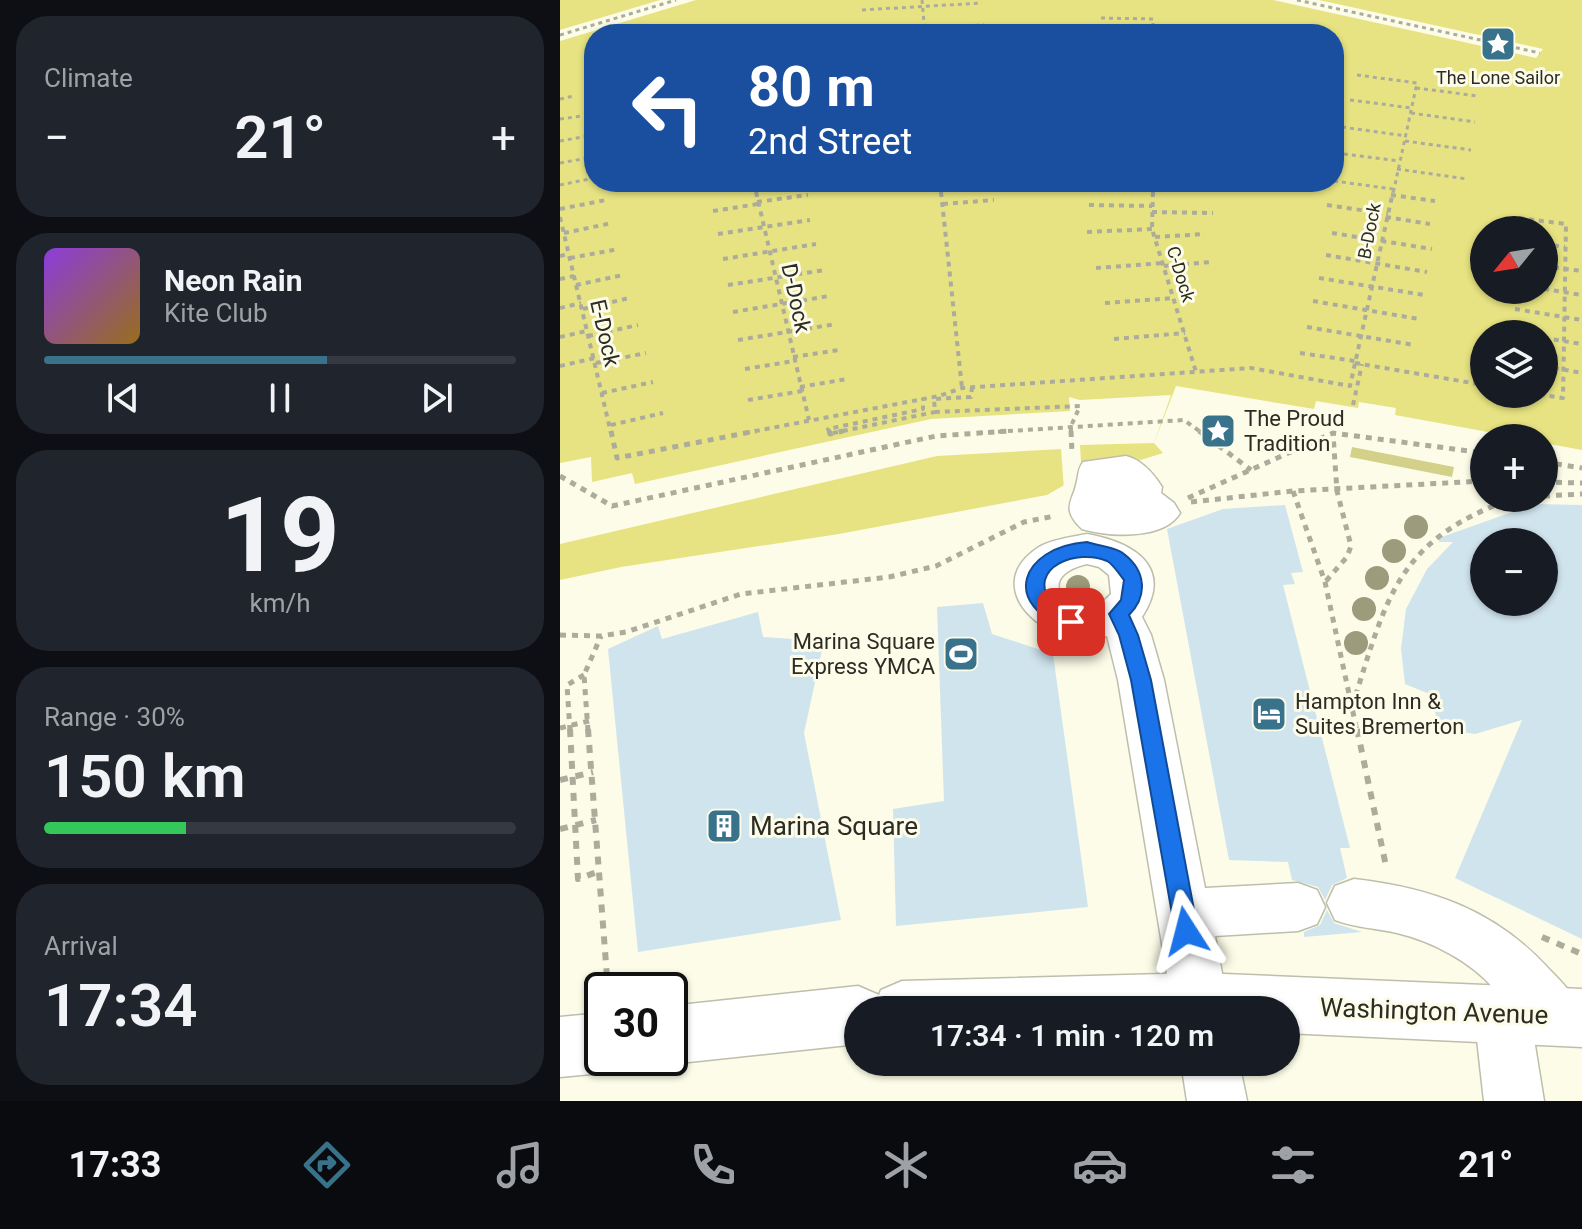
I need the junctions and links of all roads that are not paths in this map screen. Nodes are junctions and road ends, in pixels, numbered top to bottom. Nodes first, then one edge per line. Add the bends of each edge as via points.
1 (1103, 618) dead end
2 (1371, 892) road end
3 (1298, 907) dead end
4 (1184, 913) junction
5 (1198, 996) edge
6 (1300, 1008) edge
7 (1547, 1015) edge
8 (844, 1016) edge
9 (688, 1033) edge
10 (584, 1045) edge
11 (560, 1047) edge
12 (1213, 1076) edge
13 (1217, 1101) edge
14 (1514, 1101) edge

1 - 4 street via 1141,680
2 - 7 street via 1395,908 1438,920 1503,958
3 - 4 street
4 - 5 street
6 - 7 main road, Washington Avenue
7 - 14 street
8 - 9 main road
10 - 11 main road
12 - 13 street

